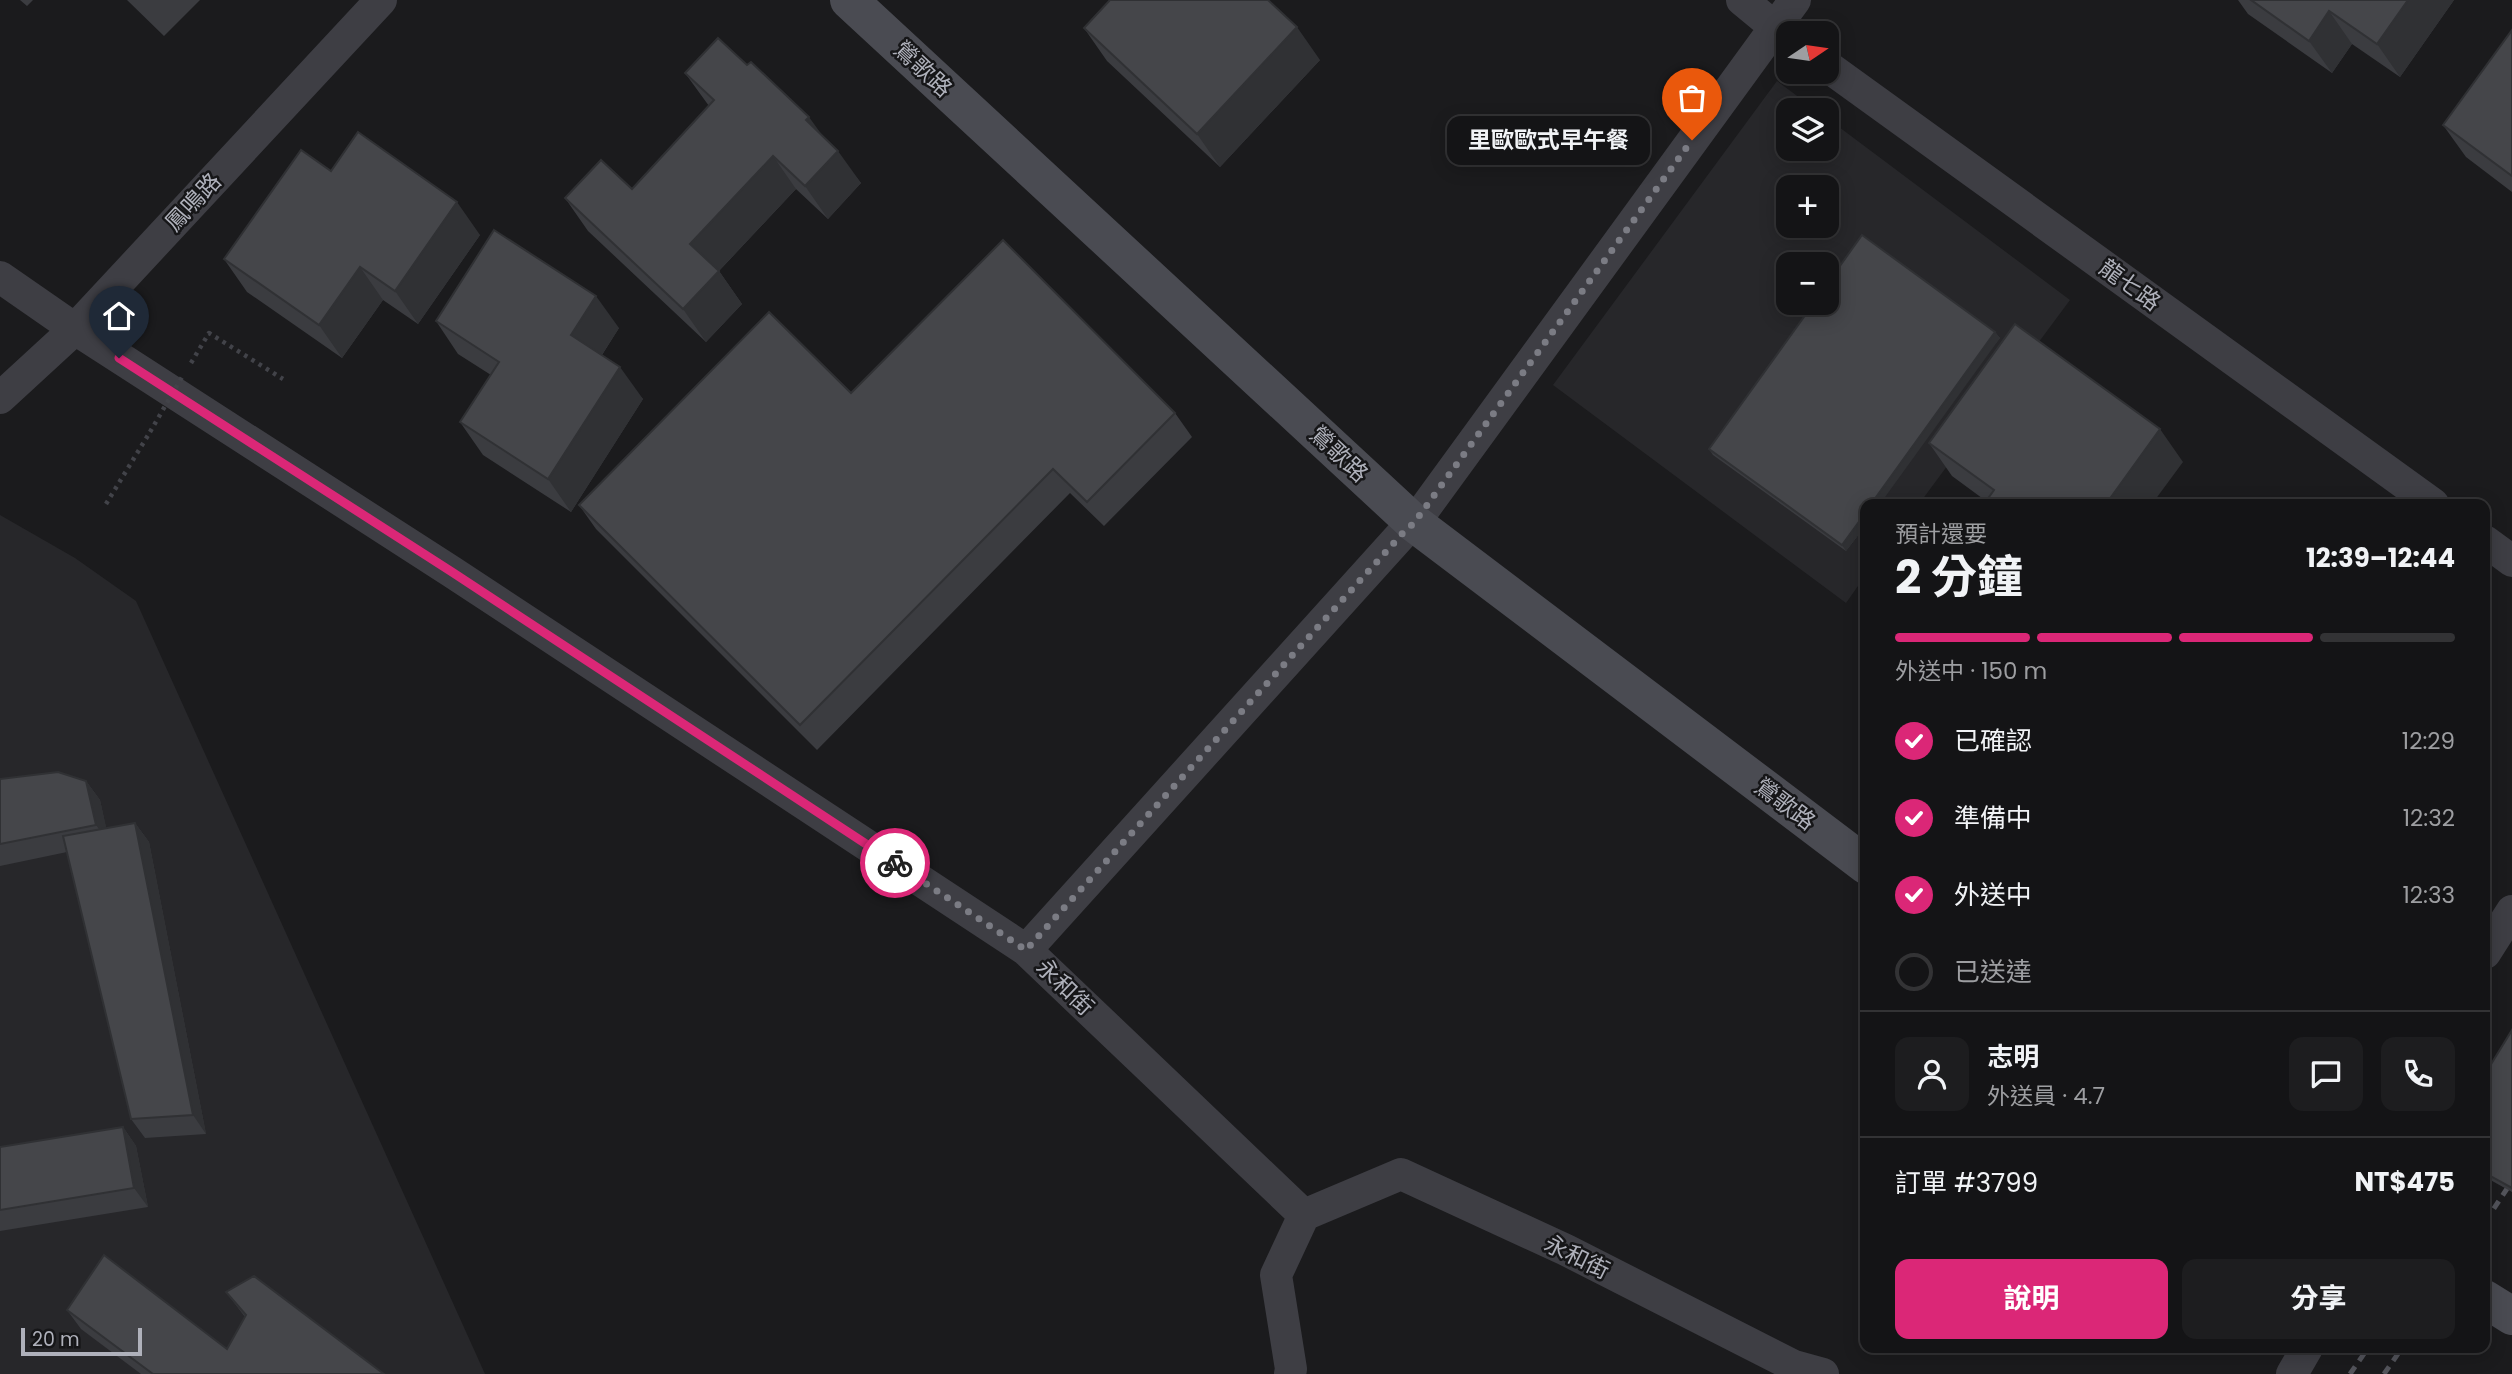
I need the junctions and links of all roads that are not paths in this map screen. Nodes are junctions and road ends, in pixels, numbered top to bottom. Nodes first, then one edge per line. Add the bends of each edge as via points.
1 (381, 0) edge
2 (849, 0) edge
3 (1742, 0) edge
4 (1795, 0) edge
5 (1786, 21) edge
6 (1776, 29) edge
7 (1776, 40) edge
8 (1839, 75) edge
9 (0, 277) edge
10 (75, 329) junction
11 (0, 398) edge
12 (2426, 499) edge
13 (1414, 523) junction
14 (2490, 545) edge
15 (2512, 561) edge
16 (1860, 860) edge
17 (2512, 911) edge
18 (2490, 945) edge
19 (1026, 950) junction
20 (1304, 1215) junction
21 (2490, 1302) edge
22 (2512, 1316) edge
23 (2304, 1353) edge
24 (1290, 1374) edge
25 (1823, 1374) edge
26 (2292, 1374) edge

1 - 10 street, 鳳鳴路
2 - 13 street, 鶯歌路
3 - 6 street
4 - 5 street
7 - 13 street
8 - 12 street, 龍七路
9 - 10 street, 永和街
10 - 11 street, 鳳鳴路
10 - 19 street, 永和街
13 - 16 street, 鶯歌路
13 - 19 street
14 - 15 street
17 - 18 street
19 - 20 street, 永和街
20 - 24 street via 1276,1275
20 - 25 street, 永和街 via 1401,1174 1794,1366
21 - 22 street
23 - 26 street

